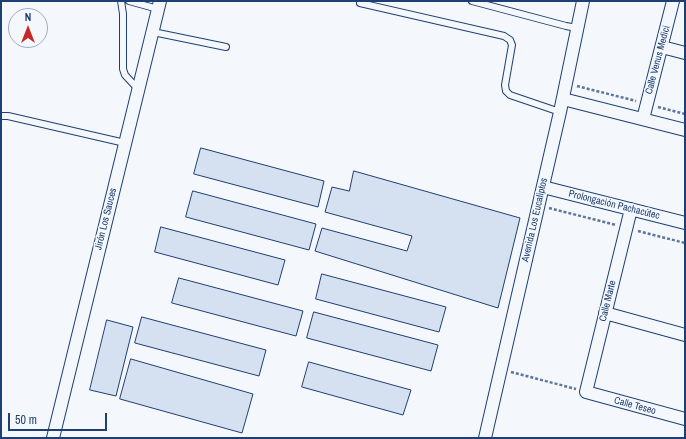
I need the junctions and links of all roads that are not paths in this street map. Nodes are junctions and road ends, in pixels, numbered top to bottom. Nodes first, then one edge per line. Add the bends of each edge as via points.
1 (121, 1) edge
2 (129, 1) edge
3 (472, 1) edge
4 (583, 1) edge
5 (673, 1) edge
6 (360, 3) dead end
7 (159, 5) edge
8 (577, 28) junction
9 (153, 32) junction
10 (226, 47) dead end
11 (662, 47) junction
12 (685, 53) edge
13 (139, 91) junction
14 (563, 99) junction
15 (560, 112) junction
16 (1, 116) edge
17 (643, 119) junction
18 (685, 130) edge
19 (125, 143) junction
20 (543, 187) junction
21 (631, 209) junction
22 (685, 223) edge
23 (605, 312) junction
24 (685, 335) edge
25 (586, 392) joint
26 (685, 419) edge
27 (53, 438) edge
28 (485, 438) edge

1 - 13 lane via 123,68 125,75
2 - 7 lane
3 - 8 lane
4 - 8 street, Avenida Los Eucaliptos
5 - 11 street, Calle Venus Medici
6 - 15 lane via 504,36 512,45 506,91 510,95
7 - 9 street, Jirón Los Sauces
8 - 14 street, Avenida Los Eucaliptos
9 - 10 lane
9 - 13 street, Jirón Los Sauces
11 - 12 street
11 - 17 street, Calle Venus Medici
13 - 19 street, Jirón Los Sauces
14 - 15 street, Avenida Los Eucaliptos
14 - 17 street
15 - 20 street, Avenida Los Eucaliptos
16 - 19 lane
17 - 18 street
19 - 27 street, Jirón Los Sauces
20 - 21 street, Prolongación Pachacútec
20 - 28 street, Avenida Los Eucaliptos
21 - 22 street, Prolongación Pachacútec
21 - 23 street, Calle Marte
23 - 24 street
23 - 25 street, Calle Marte
25 - 26 street, Calle Teseo

